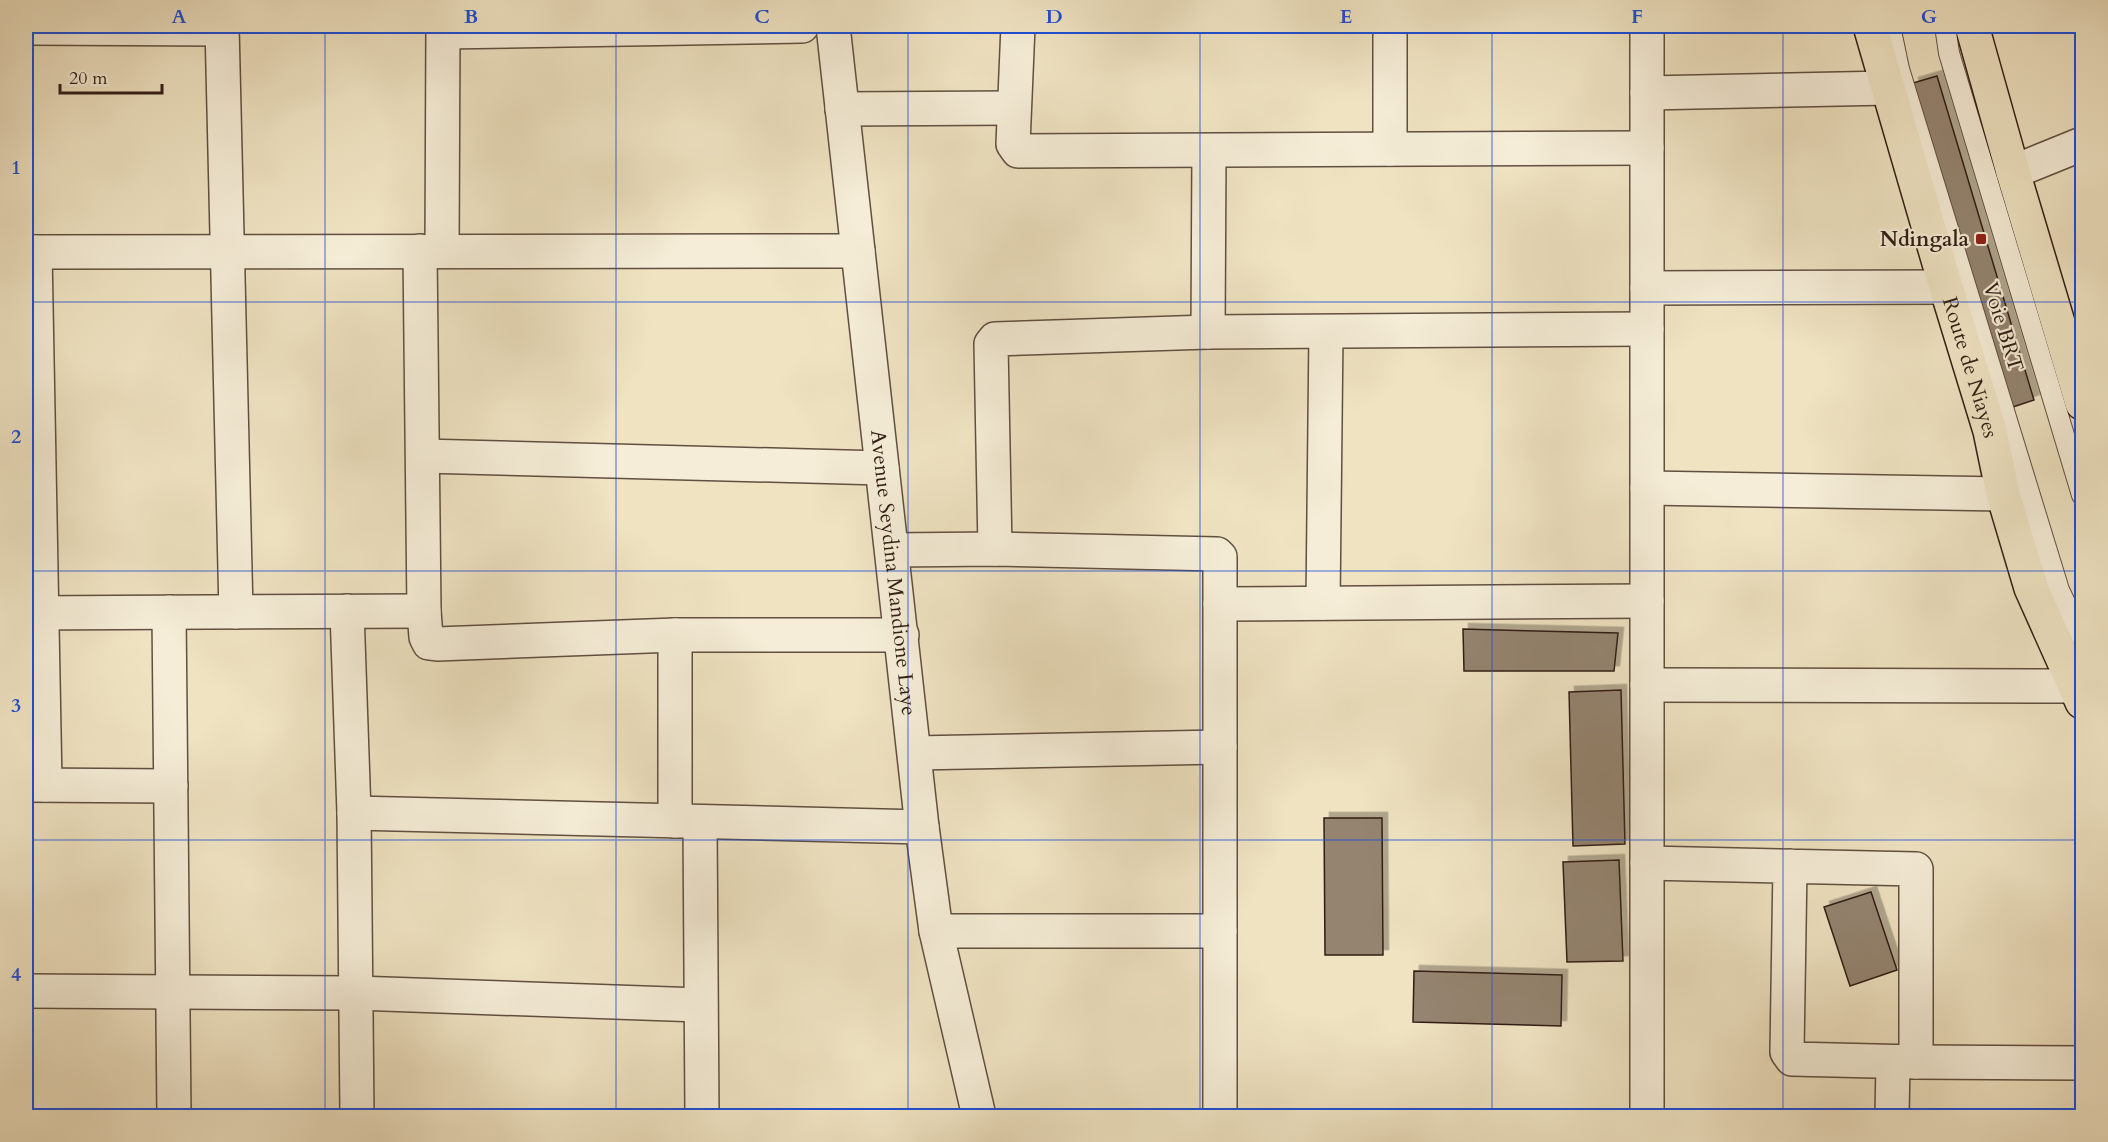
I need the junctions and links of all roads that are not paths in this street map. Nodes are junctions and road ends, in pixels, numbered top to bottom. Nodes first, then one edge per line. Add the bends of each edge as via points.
1 (802, 26) edge
2 (833, 26) edge
3 (1018, 26) edge
4 (1390, 26) edge
5 (1647, 26) edge
6 (1870, 26) edge
7 (1890, 26) edge
8 (1945, 26) edge
9 (1972, 26) edge
10 (222, 27) edge
11 (571, 27) edge
12 (26, 28) edge
13 (443, 29) edge
14 (1889, 88) junction
15 (1647, 93) junction
16 (1014, 108) junction
17 (842, 109) junction
18 (2082, 144) edge
19 (1647, 148) junction
20 (1390, 149) junction
21 (1209, 151) junction
22 (2013, 172) junction
23 (431, 251) junction
24 (858, 251) junction
25 (30, 252) edge
26 (228, 252) junction
27 (1946, 287) junction
28 (1647, 288) junction
29 (1647, 329) junction
30 (1208, 332) junction
31 (1326, 332) junction
32 (2082, 403) edge
33 (423, 456) junction
34 (882, 468) junction
35 (1647, 488) junction
36 (2003, 494) junction
37 (2082, 495) edge
38 (995, 549) junction
39 (892, 550) junction
40 (1647, 601) junction
41 (1323, 603) junction
42 (1220, 604) junction
43 (423, 610) junction
44 (347, 611) junction
45 (169, 612) junction
46 (236, 612) junction
47 (33, 613) edge
48 (675, 635) junction
49 (902, 635) junction
50 (2082, 638) edge
51 (1647, 685) junction
52 (2079, 694) edge
53 (1220, 747) junction
54 (915, 753) junction
55 (35, 785) edge
56 (171, 786) junction
57 (354, 813) junction
58 (688, 821) junction
59 (922, 827) junction
60 (1647, 863) junction
61 (1790, 866) junction
62 (936, 931) junction
63 (1220, 931) junction
64 (26, 991) edge
65 (172, 993) junction
66 (356, 993) junction
67 (700, 1005) junction
68 (1904, 1062) junction
69 (2082, 1063) edge
70 (174, 1116) edge
71 (357, 1116) edge
72 (702, 1116) edge
73 (979, 1116) edge
74 (1220, 1116) edge
75 (1647, 1116) edge
76 (1892, 1116) edge

1 - 11 street
2 - 17 street, Avenue Seydina Mandione Laye
3 - 16 street
4 - 20 street
5 - 15 street
6 - 14 main road, Route de Niayes
7 - 50 lane, Voie BRT via 1899,69 2059,590
8 - 37 lane, Voie BRT via 1949,52
9 - 22 main road
10 - 12 street
10 - 26 street
11 - 13 street
13 - 23 street
14 - 15 street
14 - 27 main road, Route de Niayes
15 - 19 street
16 - 17 street
16 - 21 street via 1013,144 1018,151
17 - 24 street, Avenue Seydina Mandione Laye
18 - 22 street
19 - 20 street
19 - 28 street
20 - 21 street
21 - 30 street
22 - 32 main road
23 - 24 street
23 - 26 street
23 - 33 street
24 - 34 street, Avenue Seydina Mandione Laye
25 - 26 street
25 - 47 street
26 - 46 street
27 - 28 street
27 - 36 main road, Route de Niayes via 1990,431
28 - 29 street
29 - 31 street
29 - 35 street
30 - 31 street
30 - 38 street via 995,339 991,344
31 - 41 street
33 - 34 street
33 - 43 street
34 - 39 street, Avenue Seydina Mandione Laye
35 - 36 street
35 - 40 street
36 - 52 main road, Route de Niayes via 2031,588
38 - 39 street
38 - 42 street via 1217,554
39 - 49 street, Avenue Seydina Mandione Laye
40 - 41 street
40 - 51 street
41 - 42 street
42 - 53 street
43 - 44 street
43 - 48 street via 426,637 436,644
44 - 46 street
44 - 57 street
45 - 46 street
45 - 47 street
45 - 56 street
47 - 55 street
48 - 49 street
48 - 58 street
49 - 54 street, Avenue Seydina Mandione Laye
51 - 52 street
51 - 60 street
53 - 54 street
53 - 63 street
54 - 59 street, Avenue Seydina Mandione Laye
55 - 56 street
56 - 65 street
57 - 58 street
57 - 66 street
58 - 59 street
58 - 67 street
59 - 62 street, Avenue Seydina Mandione Laye
60 - 61 street
60 - 75 street
61 - 68 street via 1789,1056
61 - 68 street via 1916,869
62 - 63 street
62 - 73 street, Avenue Seydina Mandione Laye
63 - 74 street
64 - 65 street
65 - 66 street
65 - 70 street
66 - 67 street
66 - 71 street
67 - 72 street
68 - 69 street
68 - 76 street

